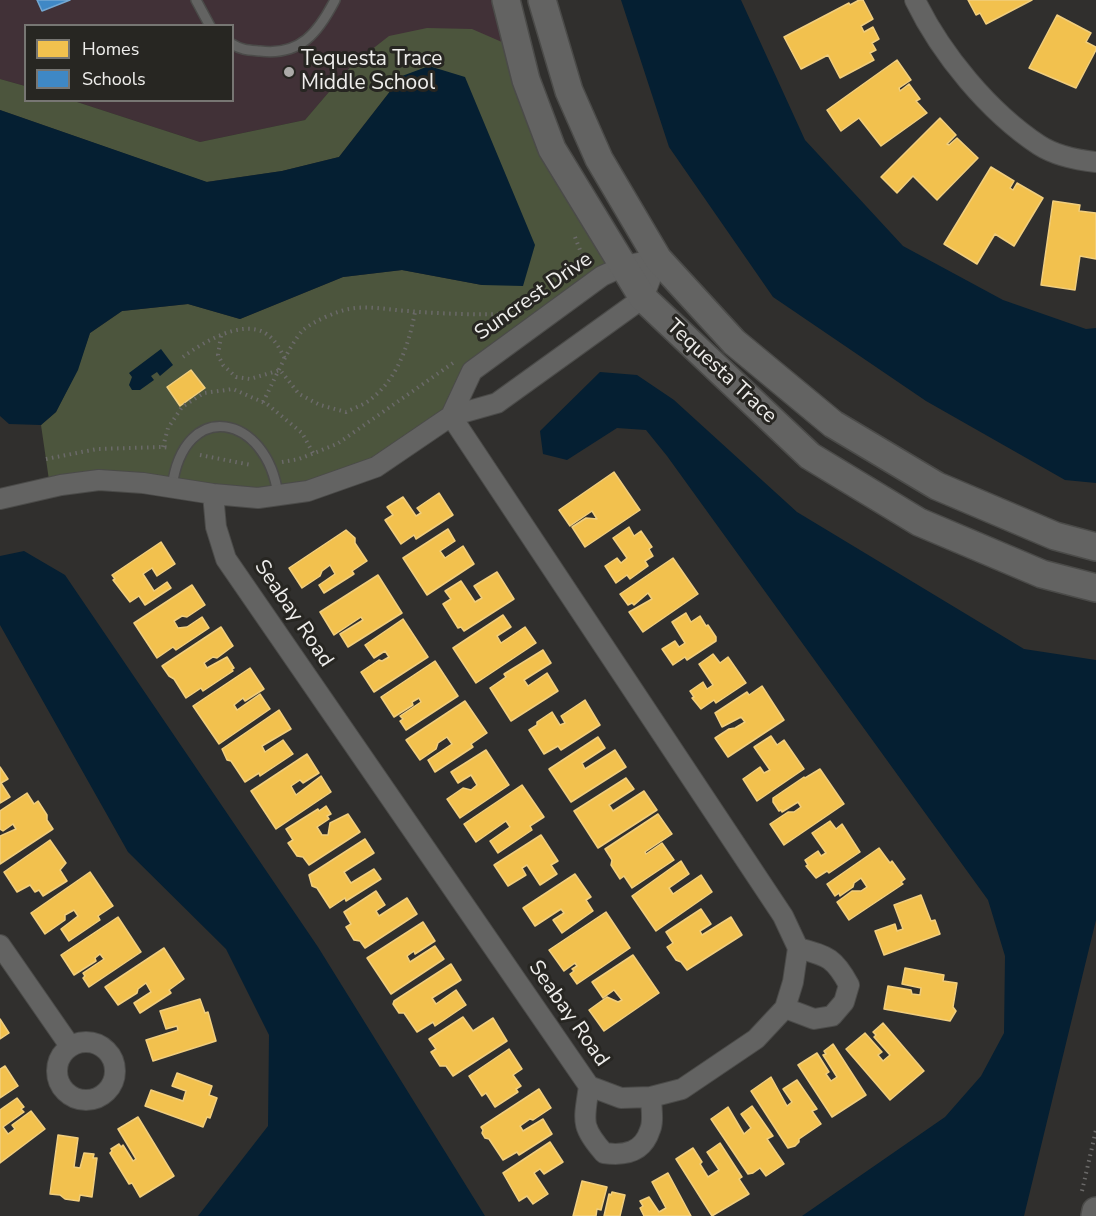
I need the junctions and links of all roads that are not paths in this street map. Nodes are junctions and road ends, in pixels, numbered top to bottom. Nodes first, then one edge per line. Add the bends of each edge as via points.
1 (196, 0) edge
2 (335, 0) edge
3 (506, 0) edge
4 (542, 0) edge
5 (915, 0) edge
6 (209, 24) edge
7 (234, 45) edge
8 (1096, 162) edge
9 (658, 259) junction
10 (624, 266) junction
11 (643, 298) junction
12 (451, 416) junction
13 (172, 487) junction
14 (213, 494) junction
15 (278, 495) junction
16 (0, 499) edge
17 (1096, 547) edge
18 (1096, 588) edge
19 (0, 945) edge
20 (798, 948) junction
21 (784, 1008) junction
22 (70, 1046) dead end
23 (589, 1086) junction
24 (651, 1097) junction

1 - 6 lane
2 - 7 lane via 323,24 305,42 276,53
3 - 10 street, Tequesta Trace via 526,80 552,149
4 - 9 street, Tequesta Trace via 569,91 599,159
5 - 8 street via 946,54 990,105 1041,146 1077,160
9 - 10 street, Suncrest Drive
9 - 11 street
9 - 17 street, Tequesta Trace via 734,342 833,424 938,486 1055,536
10 - 11 street, Tequesta Trace
10 - 12 street, Suncrest Drive via 602,276 472,371
11 - 12 street via 497,403
11 - 18 street, Tequesta Trace via 810,456 919,522 1042,574
12 - 15 street via 376,467 308,491
12 - 20 street via 783,916
13 - 14 street
13 - 15 lane via 177,462 190,440 204,430 223,426 232,427 257,444 270,464
13 - 16 street via 99,480
14 - 15 street via 258,498
14 - 23 street, Seabay Road via 216,527 226,560
19 - 22 street
20 - 21 street, Seabay Road
20 - 21 street via 829,957 849,985 844,1002 832,1016 814,1018
21 - 24 street, Seabay Road via 756,1039 682,1089
23 - 24 street, Seabay Road via 621,1098
23 - 24 street via 584,1120 589,1136 604,1154 622,1155 640,1148 651,1129

